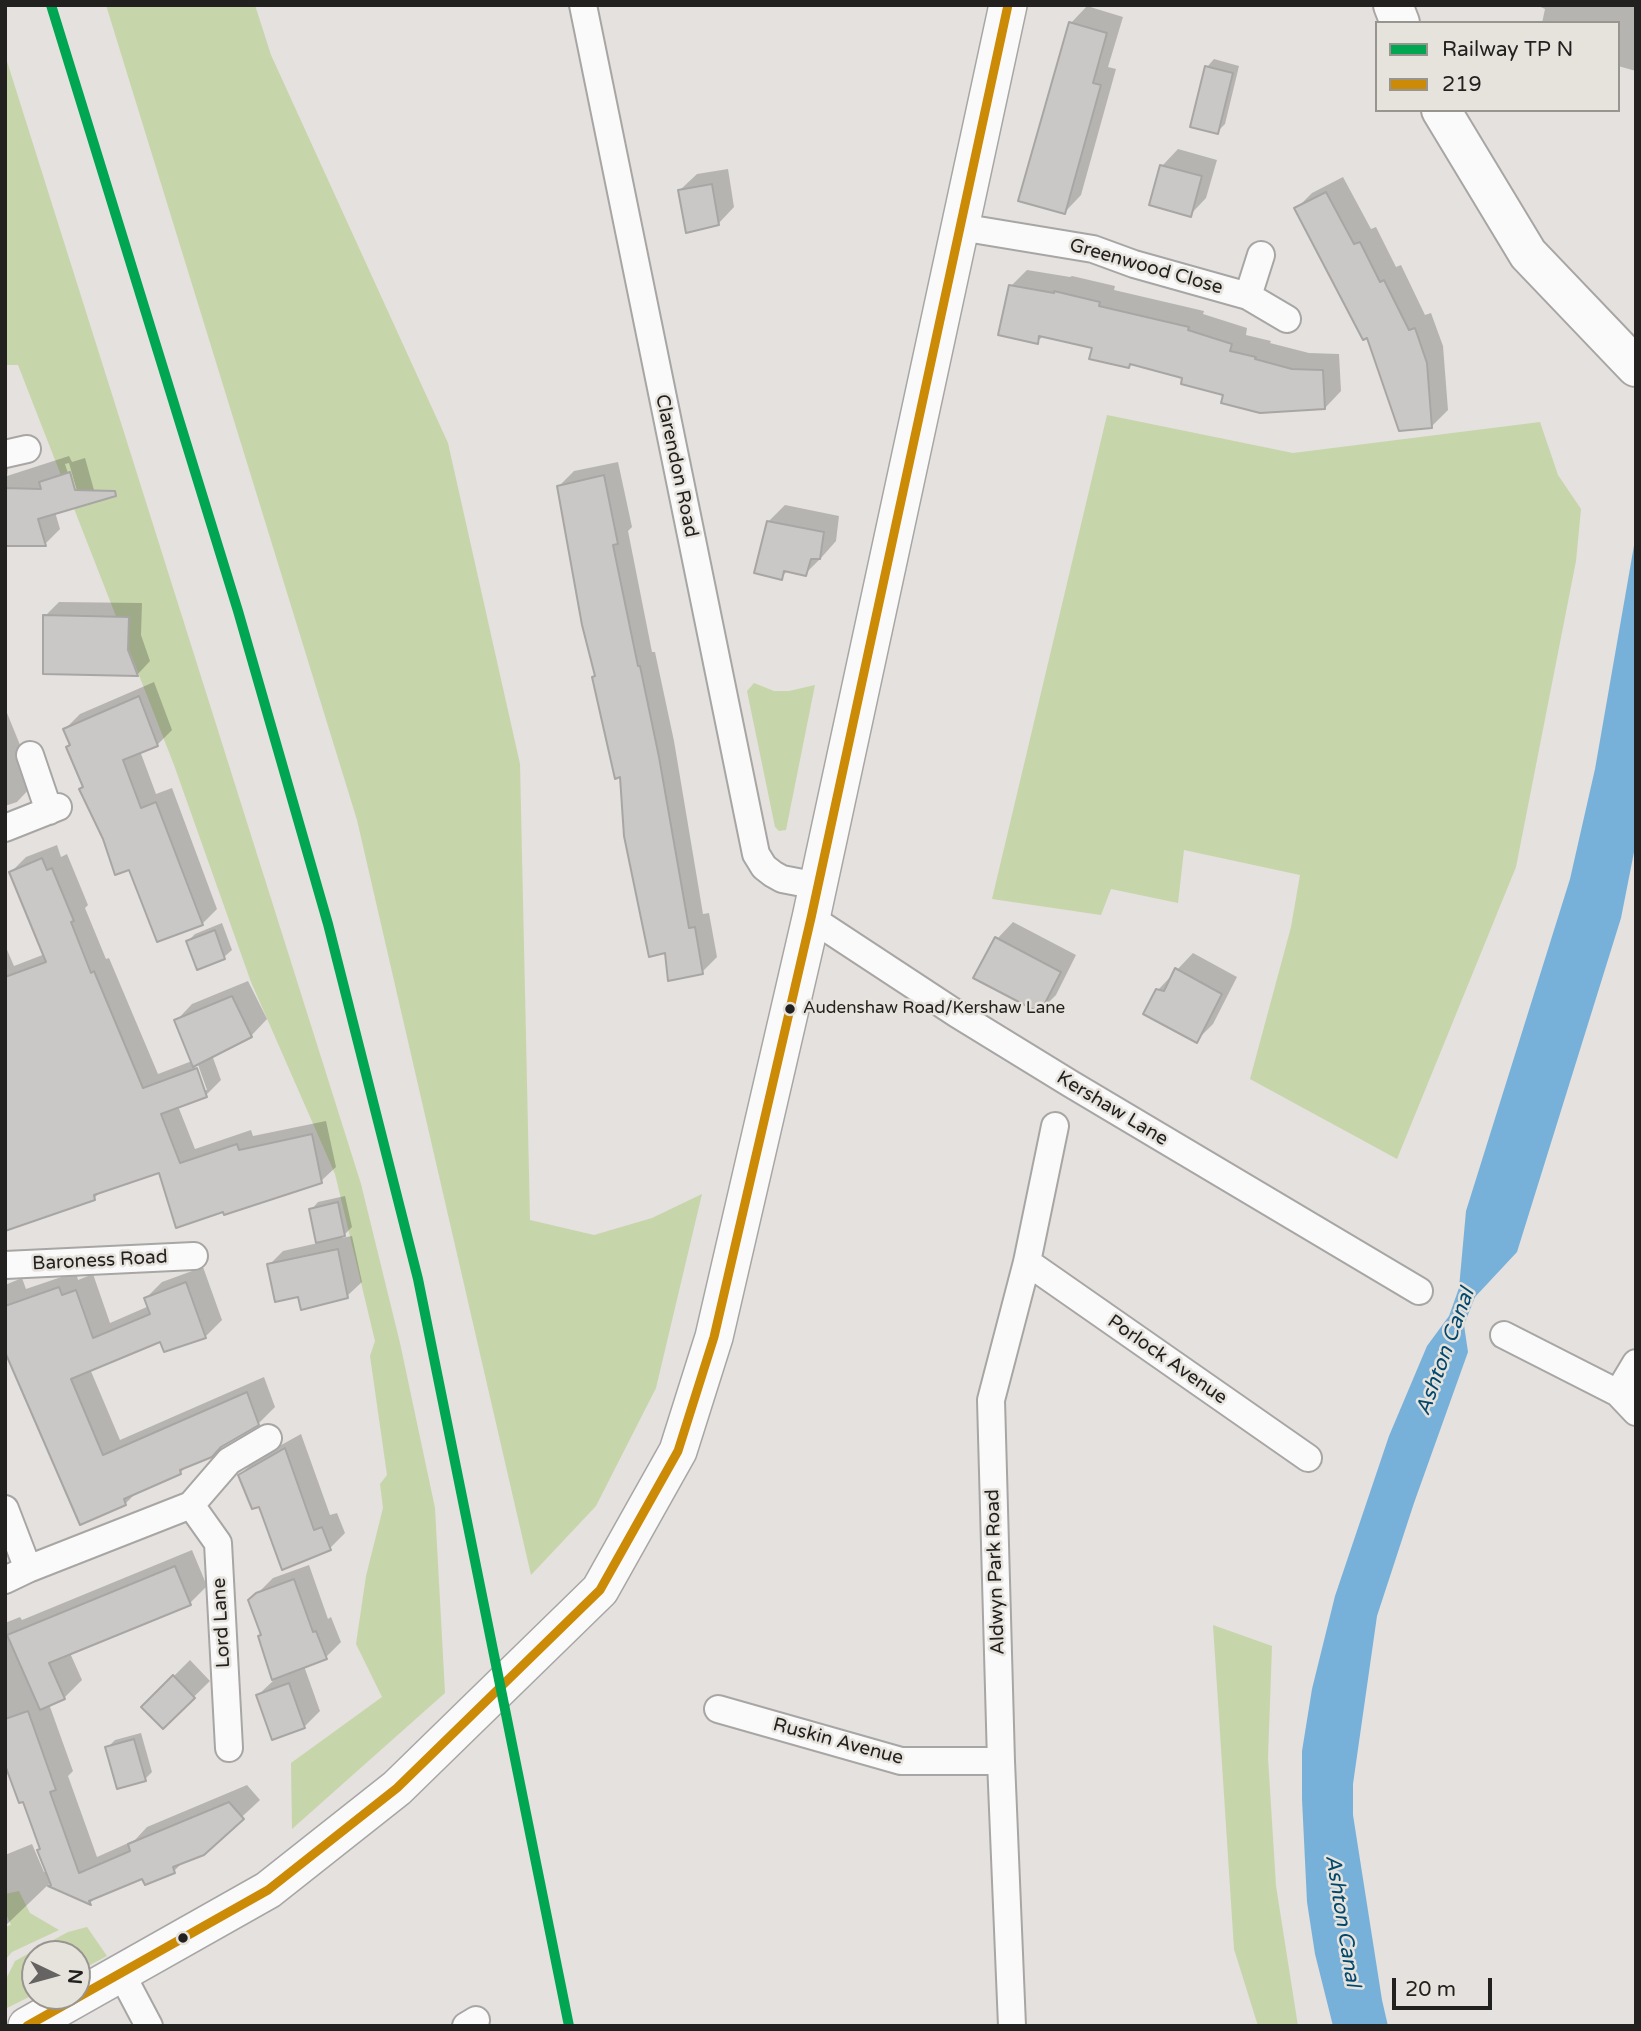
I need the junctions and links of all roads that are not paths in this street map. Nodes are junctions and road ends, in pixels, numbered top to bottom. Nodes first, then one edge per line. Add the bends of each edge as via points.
1 (583, 5) edge
2 (1008, 5) edge
3 (1442, 112) edge
4 (960, 227) junction
5 (1261, 255) dead end
6 (1248, 296) junction
7 (1287, 319) dead end
8 (1627, 357) edge
9 (30, 755) dead end
10 (5, 828) edge
11 (814, 902) junction
12 (1055, 1126) dead end
13 (194, 1256) dead end
14 (1027, 1262) junction
15 (5, 1265) edge
16 (1419, 1291) dead end
17 (1504, 1335) dead end
18 (1636, 1363) edge
19 (1627, 1402) edge
20 (268, 1438) dead end
21 (1308, 1458) dead end
22 (191, 1505) junction
23 (5, 1509) edge
24 (17, 1574) edge
25 (718, 1709) dead end
26 (229, 1748) dead end
27 (1001, 1761) junction
28 (121, 1973) junction
29 (27, 2026) edge
30 (149, 2026) edge
31 (1012, 2026) edge

1 - 11 street, Clarendon Road via 755,854 764,867
2 - 4 main road
3 - 8 highway via 1528,254
4 - 6 street, Greenwood Close via 1093,249
4 - 11 main road
5 - 6 street, Greenwood Close
6 - 7 street, Greenwood Close
9 - 10 street via 54,809
11 - 16 street, Kershaw Lane via 957,1014
11 - 28 main road via 714,1337 678,1451 600,1590 397,1788 268,1890
12 - 14 street, Aldwyn Park Road
13 - 15 street, Baroness Road
14 - 21 street, Porlock Avenue
14 - 27 street, Aldwyn Park Road via 991,1399
17 - 19 street
18 - 19 street
20 - 22 street via 229,1461
22 - 24 street
22 - 26 street, Lord Lane via 218,1543
23 - 24 street
25 - 27 street, Ruskin Avenue via 901,1761
27 - 31 street, Aldwyn Park Road
28 - 29 main road
28 - 30 street

